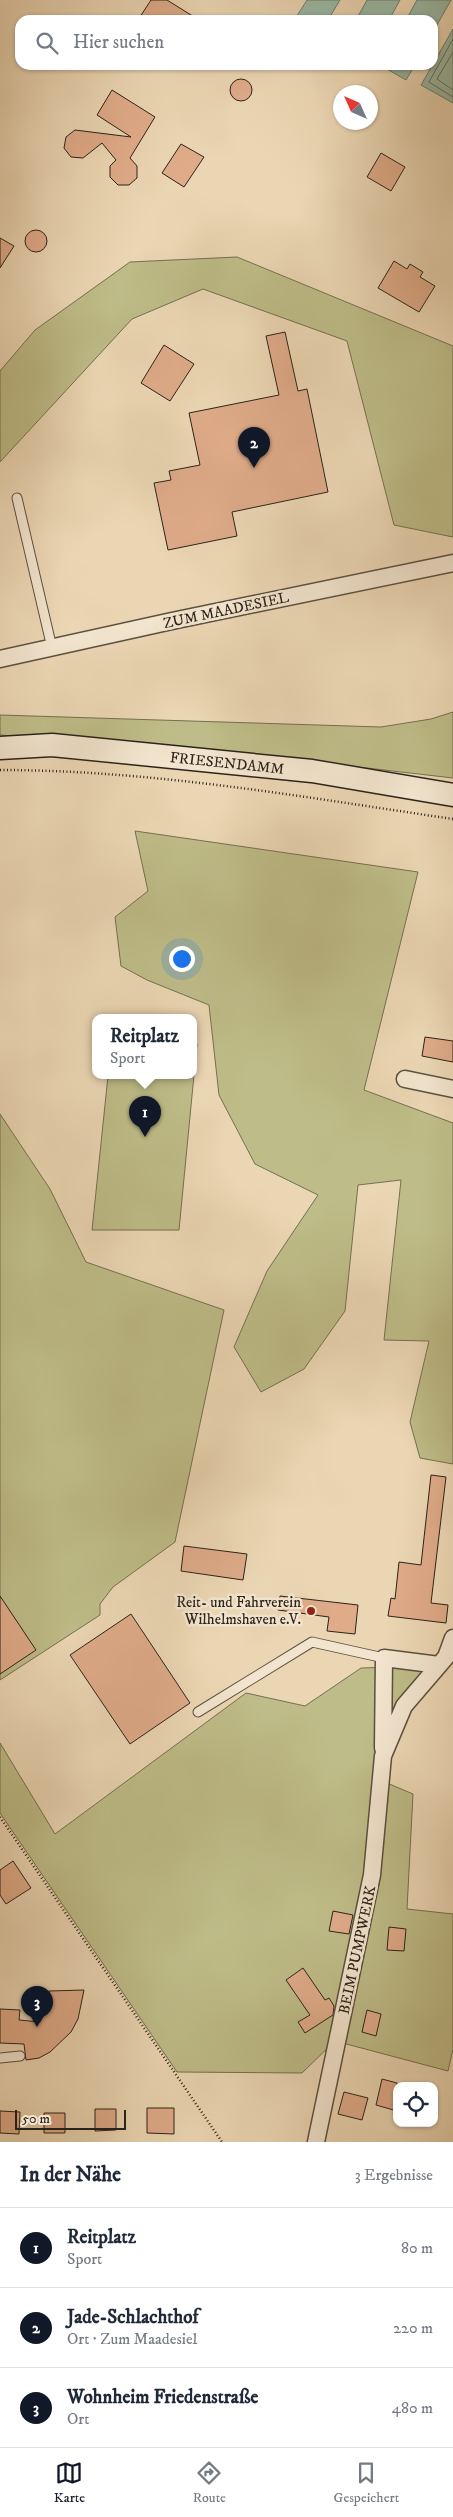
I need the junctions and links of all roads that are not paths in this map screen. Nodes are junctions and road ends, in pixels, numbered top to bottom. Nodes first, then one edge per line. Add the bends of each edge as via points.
1 (17, 498) dead end
2 (453, 563) edge
3 (52, 648) junction
4 (0, 659) edge
5 (0, 748) edge
6 (453, 795) edge
7 (405, 1079) dead end
8 (453, 1089) edge
9 (453, 1638) edge
10 (384, 1658) junction
11 (439, 1665) junction
12 (198, 1712) dead end
13 (382, 1756) junction
14 (20, 2056) dead end
15 (0, 2058) edge
16 (316, 2142) edge

1 - 3 lane
2 - 3 street, ZUM MAADESIEL
3 - 4 street, ZUM MAADESIEL
5 - 6 main road, FRIESENDAMM via 52,745 148,754 312,772
7 - 8 street
9 - 11 street, BEIM PUMPWERK
10 - 11 street
10 - 12 lane via 312,1642
10 - 13 street, BEIM PUMPWERK
11 - 13 street, BEIM PUMPWERK via 404,1706
13 - 16 street, BEIM PUMPWERK via 372,1875
14 - 15 lane

